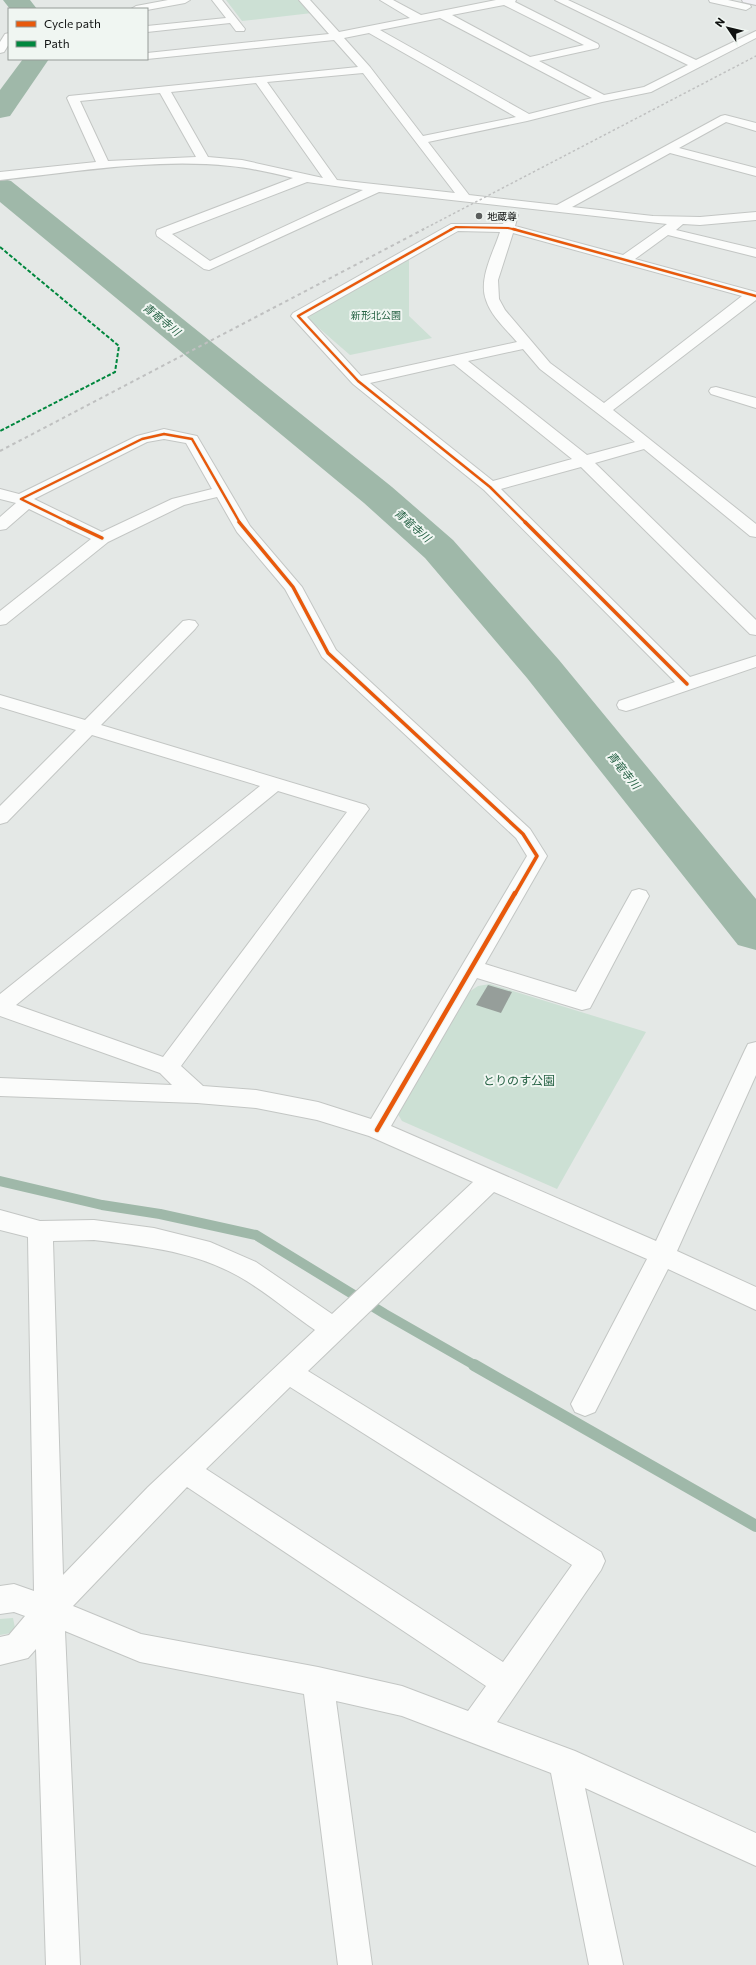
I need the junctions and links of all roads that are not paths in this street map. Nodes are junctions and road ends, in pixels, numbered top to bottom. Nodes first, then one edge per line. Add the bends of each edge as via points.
1 (185, 0) edge
2 (217, 0) edge
3 (304, 0) edge
4 (385, 0) edge
5 (560, 0) edge
6 (714, 0) edge
7 (508, 1) edge
8 (756, 2) edge
9 (746, 4) edge
10 (141, 8) edge
11 (441, 14) junction
12 (420, 19) junction
13 (233, 20) junction
14 (0, 25) edge
15 (148, 29) edge
16 (370, 29) junction
17 (756, 34) edge
18 (8, 35) edge
19 (337, 36) junction
20 (8, 38) edge
21 (253, 46) junction
22 (0, 50) edge
23 (148, 56) edge
24 (531, 60) junction
25 (697, 64) junction
26 (366, 68) junction
27 (259, 79) junction
28 (164, 89) junction
29 (602, 99) junction
30 (527, 118) junction
31 (756, 127) edge
32 (421, 140) junction
33 (670, 149) junction
34 (204, 162) junction
35 (104, 166) junction
36 (756, 172) edge
37 (0, 176) edge
38 (303, 179) junction
39 (333, 183) junction
40 (380, 188) junction
41 (465, 198) junction
42 (516, 204) junction
43 (560, 209) junction
44 (756, 216) edge
45 (680, 221) junction
46 (508, 228) junction
47 (666, 231) junction
48 (756, 253) edge
49 (625, 260) junction
50 (754, 296) edge
51 (526, 344) junction
52 (458, 360) junction
53 (358, 381) junction
54 (716, 391) dead end
55 (756, 403) edge
56 (604, 410) junction
57 (646, 444) junction
58 (584, 461) junction
59 (490, 487) junction
60 (222, 491) junction
61 (0, 494) edge
62 (24, 501) junction
63 (752, 524) edge
64 (0, 525) edge
65 (102, 538) junction
66 (0, 620) edge
67 (189, 625) dead end
68 (756, 630) edge
69 (756, 661) edge
70 (687, 684) junction
71 (0, 701) edge
72 (626, 705) dead end
73 (88, 728) junction
74 (275, 784) junction
75 (0, 818) edge
76 (639, 896) dead end
77 (471, 968) junction
78 (0, 1007) edge
79 (756, 1050) edge
80 (168, 1067) junction
81 (0, 1087) edge
82 (197, 1094) junction
83 (377, 1130) junction
84 (490, 1181) junction
85 (0, 1220) edge
86 (40, 1231) junction
87 (662, 1255) junction
88 (756, 1299) edge
89 (333, 1329) junction
90 (288, 1372) junction
91 (585, 1404) dead end
92 (184, 1470) junction
93 (0, 1600) edge
94 (49, 1610) junction
95 (0, 1651) edge
96 (318, 1682) junction
97 (507, 1682) junction
98 (474, 1729) junction
99 (564, 1762) junction
100 (756, 1850) edge
101 (63, 1965) edge
102 (355, 1965) edge
103 (606, 1965) edge

1 - 10 street
2 - 13 street
3 - 19 street
4 - 12 street
5 - 25 street
6 - 9 street
7 - 11 street
7 - 24 street via 594,46
8 - 9 main road
11 - 12 street
11 - 24 street
12 - 16 street
13 - 15 street
13 - 21 street
14 - 18 street
16 - 19 street
16 - 30 street
17 - 25 street
19 - 21 street
19 - 26 street
20 - 22 street
21 - 23 street
24 - 29 street
25 - 29 street via 647,90
26 - 27 street
26 - 32 street
27 - 28 street
27 - 39 street
28 - 34 street
28 - 35 street via 73,98
29 - 30 street
30 - 32 street
31 - 33 street via 725,118
32 - 41 street
33 - 36 street
33 - 43 street
34 - 35 street
34 - 38 street via 231,162
35 - 37 street
38 - 39 street
38 - 40 street via 162,233 210,266
39 - 40 street
40 - 41 street
41 - 42 street
42 - 43 street
42 - 46 street
43 - 45 street
44 - 45 street
45 - 47 street
46 - 49 street
46 - 51 street via 491,280 492,299 499,312
46 - 53 street via 456,227 298,316
47 - 48 street
47 - 49 street
49 - 50 street
50 - 56 street
51 - 52 street
51 - 56 street via 551,370
52 - 53 street
52 - 58 street
53 - 59 street
54 - 55 street
56 - 57 street
57 - 58 street
57 - 63 street
58 - 59 street
58 - 68 street
59 - 70 street
60 - 62 street via 192,440 164,434 142,439
60 - 65 street via 178,502
60 - 77 street via 243,528 293,587 328,654 523,834 537,856
61 - 62 street
62 - 64 street
62 - 65 street
65 - 66 street
67 - 73 street
69 - 70 street
70 - 72 street
71 - 73 street
73 - 74 street
73 - 75 street
74 - 78 street
74 - 80 street via 359,809
76 - 77 street via 582,1002
77 - 83 street
78 - 80 street
79 - 87 street
80 - 82 street
81 - 82 street
82 - 83 street via 256,1099 318,1111
83 - 84 street
84 - 87 street
84 - 89 street
85 - 86 street
86 - 89 street via 94,1230 154,1238 210,1252 247,1269
86 - 94 street
87 - 88 street
87 - 91 street
89 - 90 street
90 - 92 street
90 - 97 street via 591,1561
92 - 94 street
92 - 97 street
93 - 94 street via 14,1598
94 - 95 street via 17,1648
94 - 96 street via 140,1648
94 - 101 street
96 - 98 street via 402,1701
96 - 102 street
97 - 98 street
98 - 99 street
99 - 100 street
99 - 103 street

